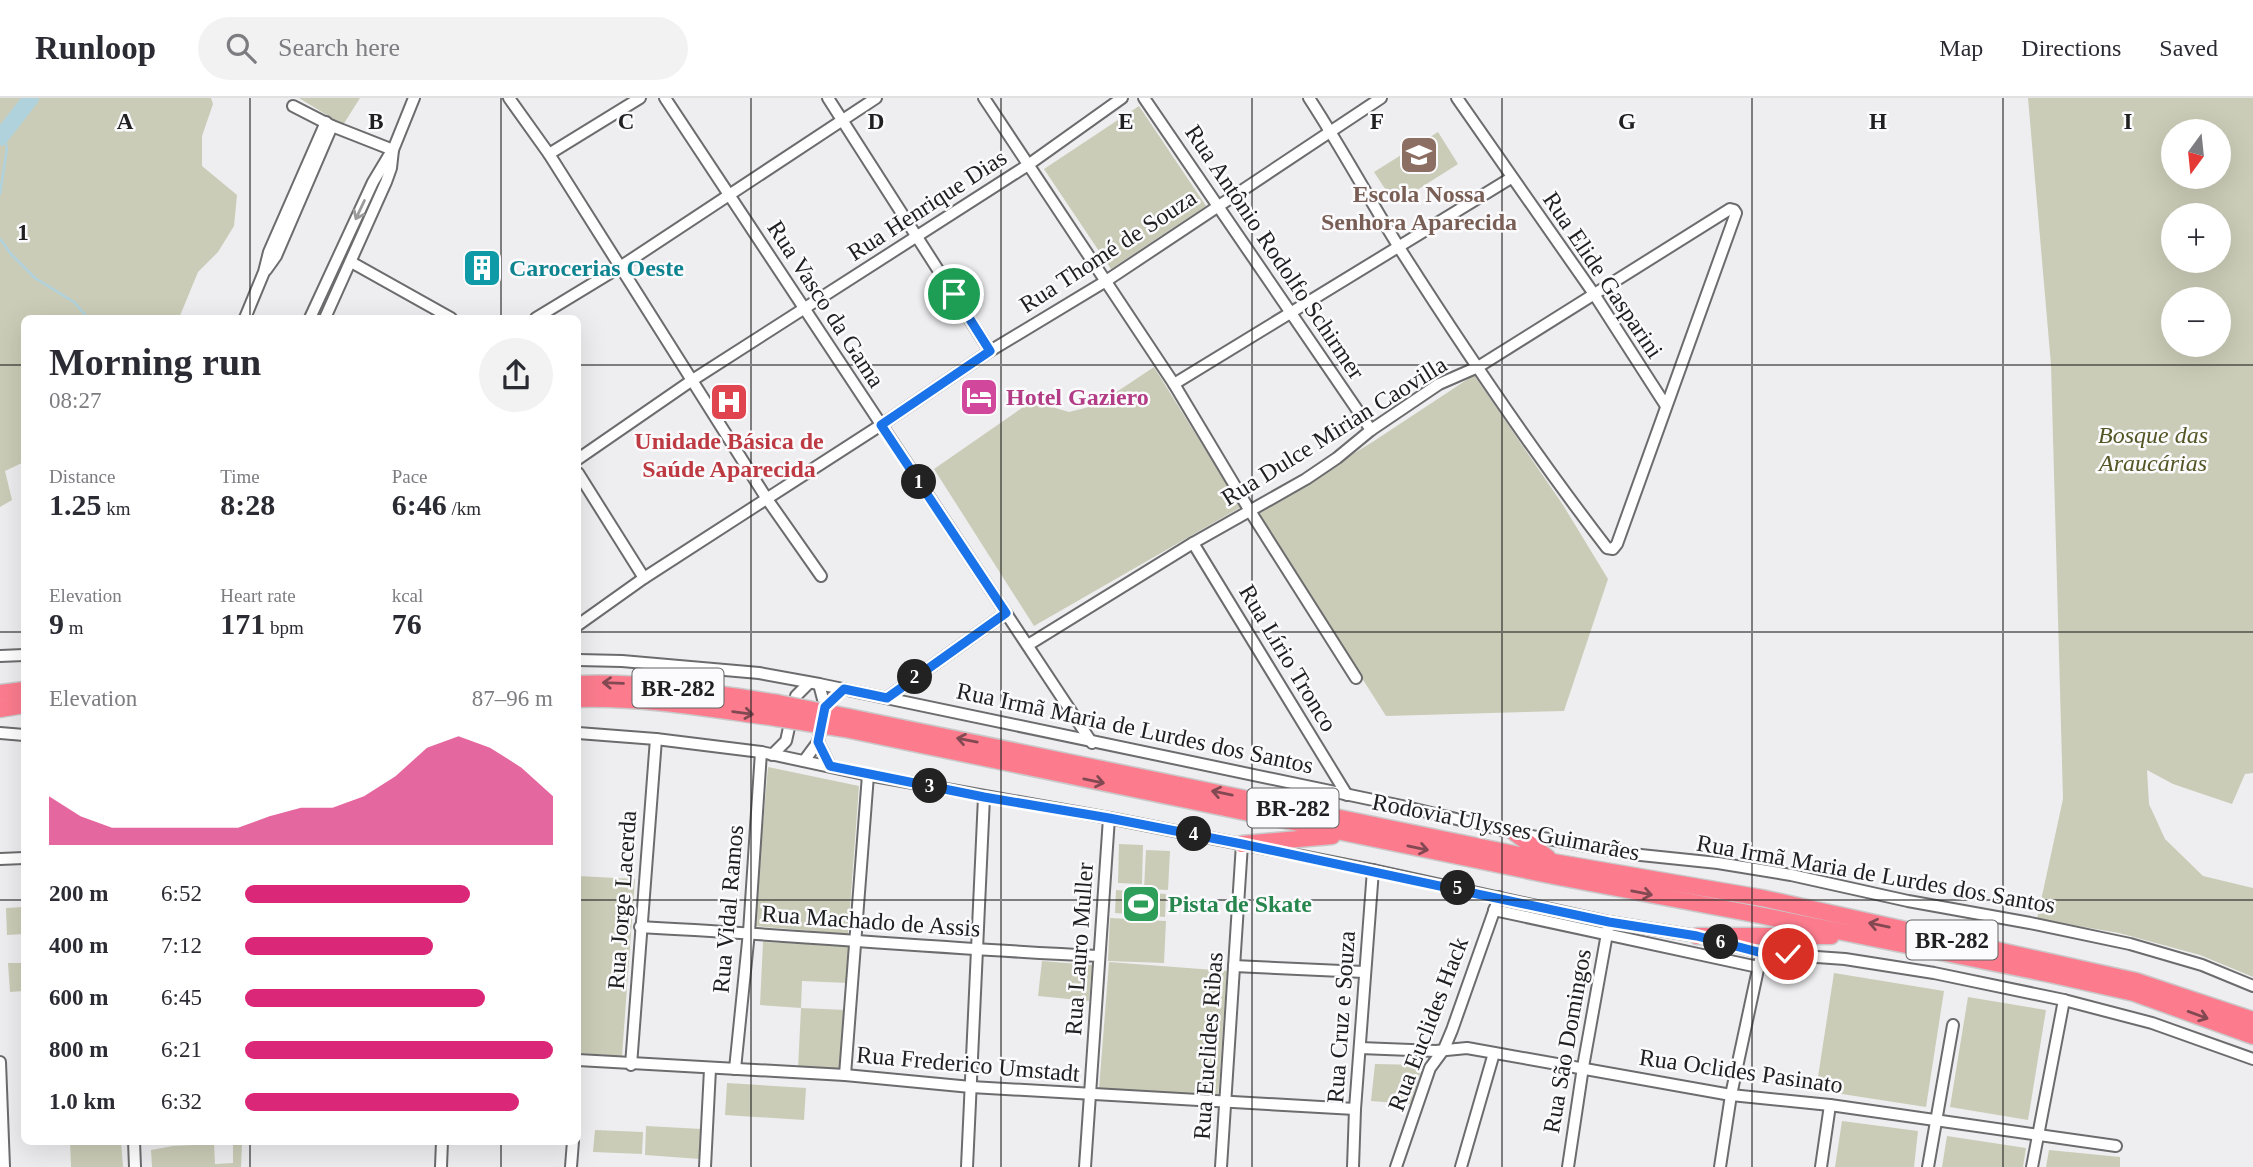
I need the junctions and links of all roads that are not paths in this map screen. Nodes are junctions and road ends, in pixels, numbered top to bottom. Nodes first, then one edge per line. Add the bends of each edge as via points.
1 (414, 98) edge
2 (509, 98) edge
3 (640, 98) edge
4 (664, 98) edge
5 (828, 98) edge
6 (876, 98) edge
7 (984, 98) edge
8 (1122, 98) edge
9 (1144, 98) edge
10 (1309, 98) edge
11 (1381, 98) edge
12 (1457, 98) edge
13 (293, 106) dead end
14 (842, 120) junction
15 (329, 124) junction
16 (1330, 131) junction
17 (393, 150) junction
18 (549, 154) junction
19 (1028, 165) junction
20 (1511, 178) junction
21 (729, 194) junction
22 (1219, 205) junction
23 (918, 236) junction
24 (1399, 247) junction
25 (351, 262) junction
26 (620, 267) junction
27 (1106, 281) junction
28 (1594, 294) junction
29 (805, 308) junction
30 (1290, 312) junction
31 (246, 315) edge
32 (311, 315) edge
33 (326, 315) edge
34 (446, 315) edge
35 (541, 315) edge
36 (990, 351) junction
37 (1478, 367) junction
38 (691, 382) junction
39 (1174, 384) junction
40 (1666, 406) junction
41 (881, 425) junction
42 (1371, 430) junction
43 (581, 458) edge
44 (581, 477) edge
45 (767, 499) junction
46 (1250, 510) junction
47 (1193, 543) junction
48 (821, 576) dead end
49 (644, 578) junction
50 (1006, 613) junction
51 (581, 623) edge
52 (1028, 645) junction
53 (21, 655) edge
54 (0, 656) edge
55 (581, 660) edge
56 (786, 678) junction
57 (1356, 678) dead end
58 (581, 684) edge
59 (814, 684) junction
60 (844, 689) junction
61 (21, 690) edge
62 (0, 693) edge
63 (796, 695) junction
64 (887, 698) junction
65 (581, 699) edge
66 (21, 706) edge
67 (825, 707) junction
68 (0, 709) edge
69 (777, 710) junction
70 (847, 723) junction
71 (0, 733) edge
72 (581, 733) edge
73 (21, 735) edge
74 (656, 739) junction
75 (786, 741) junction
76 (818, 742) junction
77 (1092, 743) junction
78 (767, 753) junction
79 (799, 760) junction
80 (830, 766) junction
81 (868, 775) junction
82 (1347, 795) junction
83 (984, 797) junction
84 (1109, 818) junction
85 (1515, 833) junction
86 (1352, 835) junction
87 (1242, 844) junction
88 (21, 858) edge
89 (0, 859) edge
90 (1553, 862) junction
91 (1373, 870) junction
92 (1499, 897) junction
93 (1494, 910) junction
94 (1609, 922) junction
95 (640, 927) junction
96 (749, 932) junction
97 (1607, 934) junction
98 (1697, 936) junction
99 (1867, 937) junction
100 (855, 940) junction
101 (976, 950) junction
102 (1762, 953) junction
103 (1099, 956) junction
104 (1234, 966) junction
105 (1758, 967) junction
106 (1364, 972) junction
107 (2253, 986) edge
108 (2064, 1000) junction
109 (2253, 1020) edge
110 (1953, 1025) dead end
111 (2253, 1036) edge
112 (1360, 1048) junction
113 (1444, 1049) junction
114 (1494, 1053) junction
115 (2253, 1059) edge
116 (581, 1060) edge
117 (0, 1062) edge
118 (631, 1065) junction
119 (1583, 1067) junction
120 (710, 1069) junction
121 (735, 1069) junction
122 (845, 1075) junction
123 (971, 1087) junction
124 (1, 1092) edge
125 (1090, 1094) junction
126 (1731, 1095) junction
127 (1225, 1102) junction
128 (1830, 1105) junction
129 (1355, 1109) junction
130 (1936, 1119) junction
131 (2, 1133) edge
132 (2037, 1136) junction
133 (134, 1145) edge
134 (442, 1145) edge
135 (573, 1145) edge
136 (2116, 1146) dead end
137 (4, 1167) edge
138 (135, 1167) edge
139 (441, 1167) edge
140 (571, 1167) edge
141 (705, 1167) edge
142 (967, 1167) edge
143 (1085, 1167) edge
144 (1221, 1167) edge
145 (1353, 1167) edge
146 (1396, 1167) edge
147 (1461, 1167) edge
148 (1567, 1167) edge
149 (1720, 1167) edge
150 (1821, 1167) edge
151 (1928, 1167) edge
152 (2032, 1167) edge

1 - 17 street
2 - 18 street
3 - 18 street
4 - 21 street, Rua Vasco da Gama
5 - 14 street
6 - 14 street
7 - 19 street
8 - 19 street, Rua Henrique Dias
9 - 22 street, Rua Antônio Rodolfo Schirmer
10 - 16 street
11 - 16 street, Rua Thomé de Souza
12 - 20 street, Rua Elide Gasparini
13 - 15 street
14 - 21 street
14 - 23 street
15 - 17 street
15 - 31 street via 269,252
16 - 22 street, Rua Thomé de Souza
16 - 24 street
17 - 25 street via 386,182
17 -> 32 street via 373,182
18 - 26 street
19 - 23 street, Rua Henrique Dias
19 - 27 street
20 - 24 street
20 - 28 street, Rua Elide Gasparini
21 - 26 street
21 - 29 street, Rua Vasco da Gama
22 - 27 street, Rua Thomé de Souza
22 - 30 street, Rua Antônio Rodolfo Schirmer
23 - 29 street, Rua Henrique Dias
23 - 36 street
24 - 30 street
24 - 37 street
25 - 33 street
25 - 34 street
26 - 35 street
26 - 38 street
27 - 36 street, Rua Thomé de Souza
27 - 39 street
28 - 37 street, Rua Dulce Mirian Caovilla
28 - 40 street, Rua Elide Gasparini
28 - 40 street, Rua Dulce Mirian Caovilla via 1730,209 1736,213
29 - 38 street, Rua Henrique Dias
29 - 41 street, Rua Vasco da Gama
30 - 39 street
30 - 42 street, Rua Antônio Rodolfo Schirmer
36 - 41 street, Rua Thomé de Souza
37 - 40 street via 1606,548 1617,544
37 - 42 street, Rua Dulce Mirian Caovilla via 1439,384
38 - 43 street, Rua Henrique Dias
38 - 45 street
39 - 46 street
41 - 45 street, Rua Thomé de Souza
41 - 50 street, Rua Vasco da Gama
42 - 46 street, Rua Dulce Mirian Caovilla via 1306,479
44 - 49 street
45 - 48 street
45 - 49 street, Rua Thomé de Souza
46 - 47 street, Rua Dulce Mirian Caovilla
46 - 57 street
47 - 52 street, Rua Dulce Mirian Caovilla
47 - 82 street, Rua Lírio Tronco
49 - 51 street, Rua Thomé de Souza
50 - 52 street, Rua Vasco da Gama
50 - 64 street
52 - 77 street, Rua Vasco da Gama
53 - 54 street
55 - 56 street, Rua Irmã Maria de Lurdes dos Santos
56 - 59 street, Rua Irmã Maria de Lurdes dos Santos
56 - 63 street
69 -> 58 highway, Rodovia Ulysses Guimarães / BR-282 via 663,685
59 - 60 street, Rua Irmã Maria de Lurdes dos Santos
59 - 63 street
59 - 67 street
60 - 64 street, Rua Irmã Maria de Lurdes dos Santos
60 - 67 street
61 - 62 highway
63 - 75 street
64 - 77 street, Rua Irmã Maria de Lurdes dos Santos
65 -> 69 highway, Rodovia Ulysses Guimarães / BR-282
66 - 68 highway
67 - 76 street
69 - 70 highway, Rodovia Ulysses Guimarães / BR-282, bridge
70 -> 86 highway, Rodovia Ulysses Guimarães / BR-282
90 -> 70 highway, Rodovia Ulysses Guimarães / BR-282
71 - 73 street
72 - 74 street
74 - 78 street
74 - 95 street, Rua Jorge Lacerda
75 - 78 street
75 - 79 street
76 - 79 street
76 - 80 street
77 - 82 street, Rua Irmã Maria de Lurdes dos Santos
78 - 79 street
78 - 96 street, Rua Vidal Ramos
79 - 80 street
80 - 81 street
81 - 83 street
81 - 100 street
82 - 85 street, Rua Irmã Maria de Lurdes dos Santos
83 - 84 street
83 - 101 street
84 - 87 street
84 - 103 street, Rua Lauro Muller
85 - 90 highway
85 - 107 street, Rua Irmã Maria de Lurdes dos Santos via 1791,875 2029,922 2130,944
86 - 87 highway
86 -> 99 highway, Rodovia Ulysses Guimarães / BR-282
87 - 91 street
87 - 104 street, Rua Euclides Ribas
88 - 89 street
109 -> 90 highway, Rodovia Ulysses Guimarães / BR-282 via 2146,984 2076,967 1762,898
91 - 92 street
91 - 106 street, Rua Cruz e Souza
92 - 93 street, Rua Euclides Hack
92 - 94 street
93 - 97 street
93 - 113 street, Rua Euclides Hack
94 - 97 street, Rua São Domingos
94 - 98 street
95 - 96 street, Rua Machado de Assis
95 - 118 street, Rua Jorge Lacerda
96 - 100 street, Rua Machado de Assis
96 - 121 street, Rua Vidal Ramos
97 - 105 street
97 - 119 street, Rua São Domingos
98 - 99 highway
98 - 102 street
99 -> 111 highway, Rodovia Ulysses Guimarães / BR-282 via 2134,993
100 - 101 street, Rua Machado de Assis
100 - 122 street
101 - 103 street, Rua Machado de Assis
101 - 123 street
102 - 105 street
102 - 108 street via 1845,959
103 - 125 street, Rua Lauro Muller
104 - 106 street
104 - 127 street, Rua Euclides Ribas
105 - 126 street
106 - 112 street, Rua Cruz e Souza
108 - 115 street via 2152,1023
108 - 132 street
110 - 130 street
112 - 113 street, Rua Oclides Pasinato
112 - 129 street, Rua Cruz e Souza
113 - 114 street, Rua Oclides Pasinato
113 - 146 street, Rua Euclides Hack via 1430,1069
114 - 119 street, Rua Oclides Pasinato
114 - 147 street
116 - 118 street, Rua Frederico Umstadt
117 - 124 street
118 - 120 street, Rua Frederico Umstadt
119 - 126 street, Rua Oclides Pasinato
119 - 148 street, Rua São Domingos
120 - 121 street, Rua Frederico Umstadt
120 - 141 street
121 - 122 street, Rua Frederico Umstadt
122 - 123 street, Rua Frederico Umstadt
123 - 125 street, Rua Frederico Umstadt
123 - 142 street
124 - 131 street
125 - 127 street, Rua Frederico Umstadt
125 - 143 street, Rua Lauro Muller
126 - 128 street, Rua Oclides Pasinato
126 - 149 street
127 - 129 street, Rua Frederico Umstadt
127 - 144 street, Rua Euclides Ribas
128 - 130 street, Rua Oclides Pasinato
128 - 150 street
129 - 145 street, Rua Cruz e Souza
130 - 132 street, Rua Oclides Pasinato
130 - 151 street
131 - 137 street
132 - 136 street, Rua Oclides Pasinato
132 - 152 street
133 - 138 street
134 - 139 street
135 - 140 street

